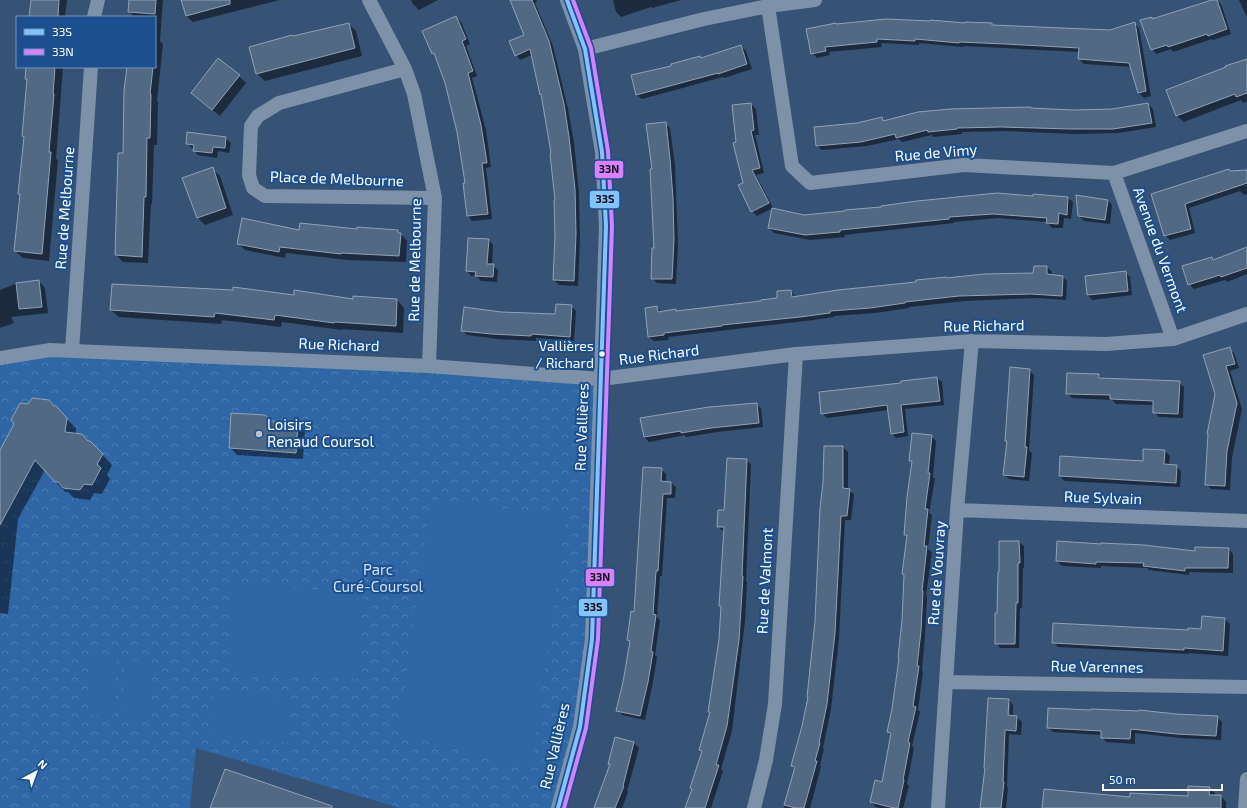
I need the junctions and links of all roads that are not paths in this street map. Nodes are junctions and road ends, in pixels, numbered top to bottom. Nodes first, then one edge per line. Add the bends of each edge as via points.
1 (98, 0) edge
2 (369, 0) edge
3 (566, 0) edge
4 (815, 0) edge
5 (768, 6) junction
6 (94, 16) edge
7 (585, 49) junction
8 (91, 68) edge
9 (405, 69) junction
10 (1247, 131) edge
11 (1114, 173) junction
12 (435, 198) junction
13 (1247, 314) edge
14 (1173, 339) junction
15 (972, 340) junction
16 (72, 351) junction
17 (796, 354) junction
18 (0, 358) edge
19 (429, 366) junction
20 (601, 379) junction
21 (958, 510) junction
22 (1247, 521) edge
23 (947, 682) junction
24 (1247, 687) edge
25 (1247, 779) edge
26 (558, 808) edge
27 (754, 808) edge
28 (938, 808) edge
29 (1245, 808) edge

1 - 6 street
2 - 9 street, Rue de Melbourne
3 - 7 street, Rue Vallières
4 - 5 street
5 - 7 street
5 - 11 street, Rue de Vimy via 792,166 810,183 964,165
7 - 20 street, Rue Vallières via 602,152 606,226
8 - 16 street, Rue de Melbourne
9 - 12 street, Rue de Melbourne via 414,94
9 - 12 street, Place de Melbourne via 279,103 258,116 251,126 249,175 253,188 265,196
10 - 11 street, Rue de Vimy
11 - 14 street, Avenue du Vermont
12 - 19 street, Rue de Melbourne
13 - 14 street, Rue Richard
14 - 15 street, Rue Richard via 1106,344
15 - 17 street, Rue Richard
15 - 21 street, Rue de Vouvray
16 - 18 street, Rue Richard via 50,350
16 - 19 street, Rue Richard
17 - 20 street, Rue Richard
17 - 27 street, Rue de Valmont via 775,704 766,760
19 - 20 street, Rue Richard
20 - 26 street, Rue Vallières via 592,639 580,727
21 - 22 street, Rue Sylvain
21 - 23 street, Rue de Vouvray
23 - 24 street, Rue Varennes
23 - 28 street, Rue de Vouvray
25 - 29 street

